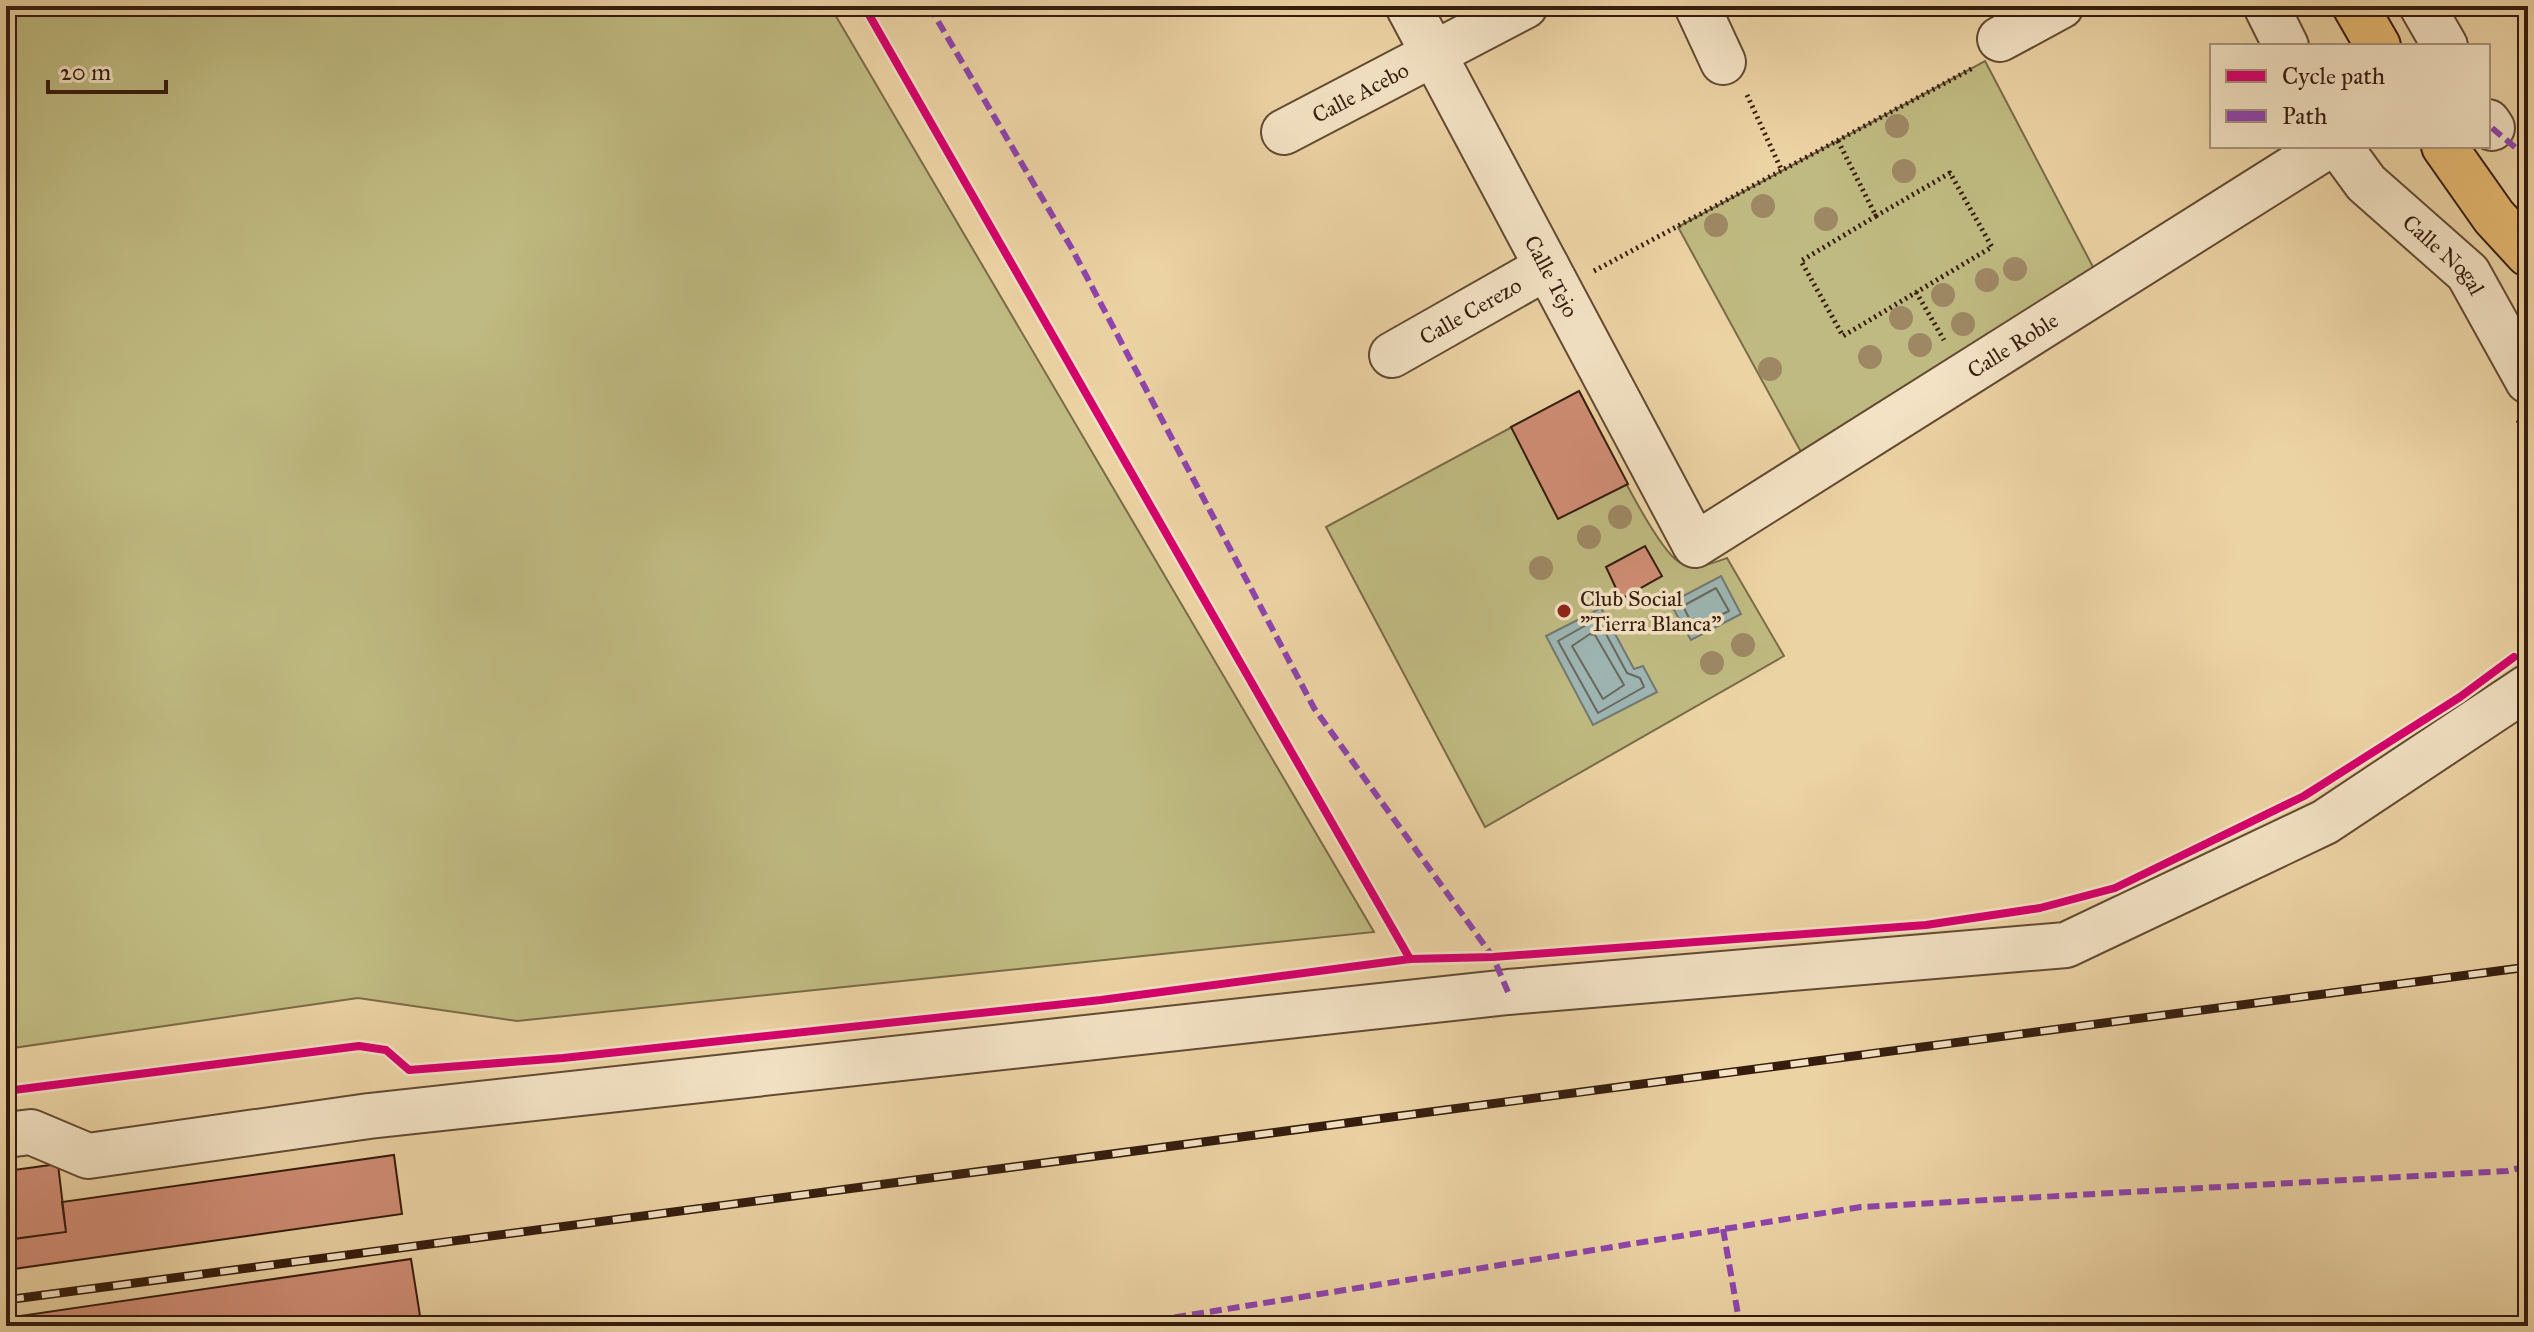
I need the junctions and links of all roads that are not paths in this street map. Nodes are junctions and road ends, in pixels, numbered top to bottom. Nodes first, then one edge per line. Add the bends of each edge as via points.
1 (1408, 6) edge
2 (1525, 6) edge
3 (1697, 6) edge
4 (2061, 6) edge
5 (2266, 6) edge
6 (2355, 6) edge
7 (2422, 6) edge
8 (2000, 39) road end
9 (2285, 44) edge
10 (2377, 44) edge
11 (2444, 44) edge
12 (1436, 53) junction
13 (1723, 62) road end
14 (1284, 132) dead end
15 (2325, 148) edge
16 (2340, 148) edge
17 (2445, 148) edge
18 (2528, 254) edge
19 (1553, 278) junction
20 (1392, 355) dead end
21 (2528, 381) edge
22 (1695, 545) joint
23 (2528, 687) edge
24 (6, 1135) edge

1 - 12 street, Calle Tejo
2 - 12 street, Calle Acebo
3 - 13 street
4 - 8 street
5 - 9 street
6 - 10 main road
7 - 11 street
12 - 14 street, Calle Acebo
12 - 19 street, Calle Tejo
15 - 22 street, Calle Roble
16 - 21 street, Calle Nogal via 2366,183 2468,273
17 - 18 main road via 2494,217
19 - 20 street, Calle Cerezo
19 - 22 street, Calle Tejo
23 - 24 street via 2325,822 2066,945 1492,994 369,1116 88,1156 31,1132

